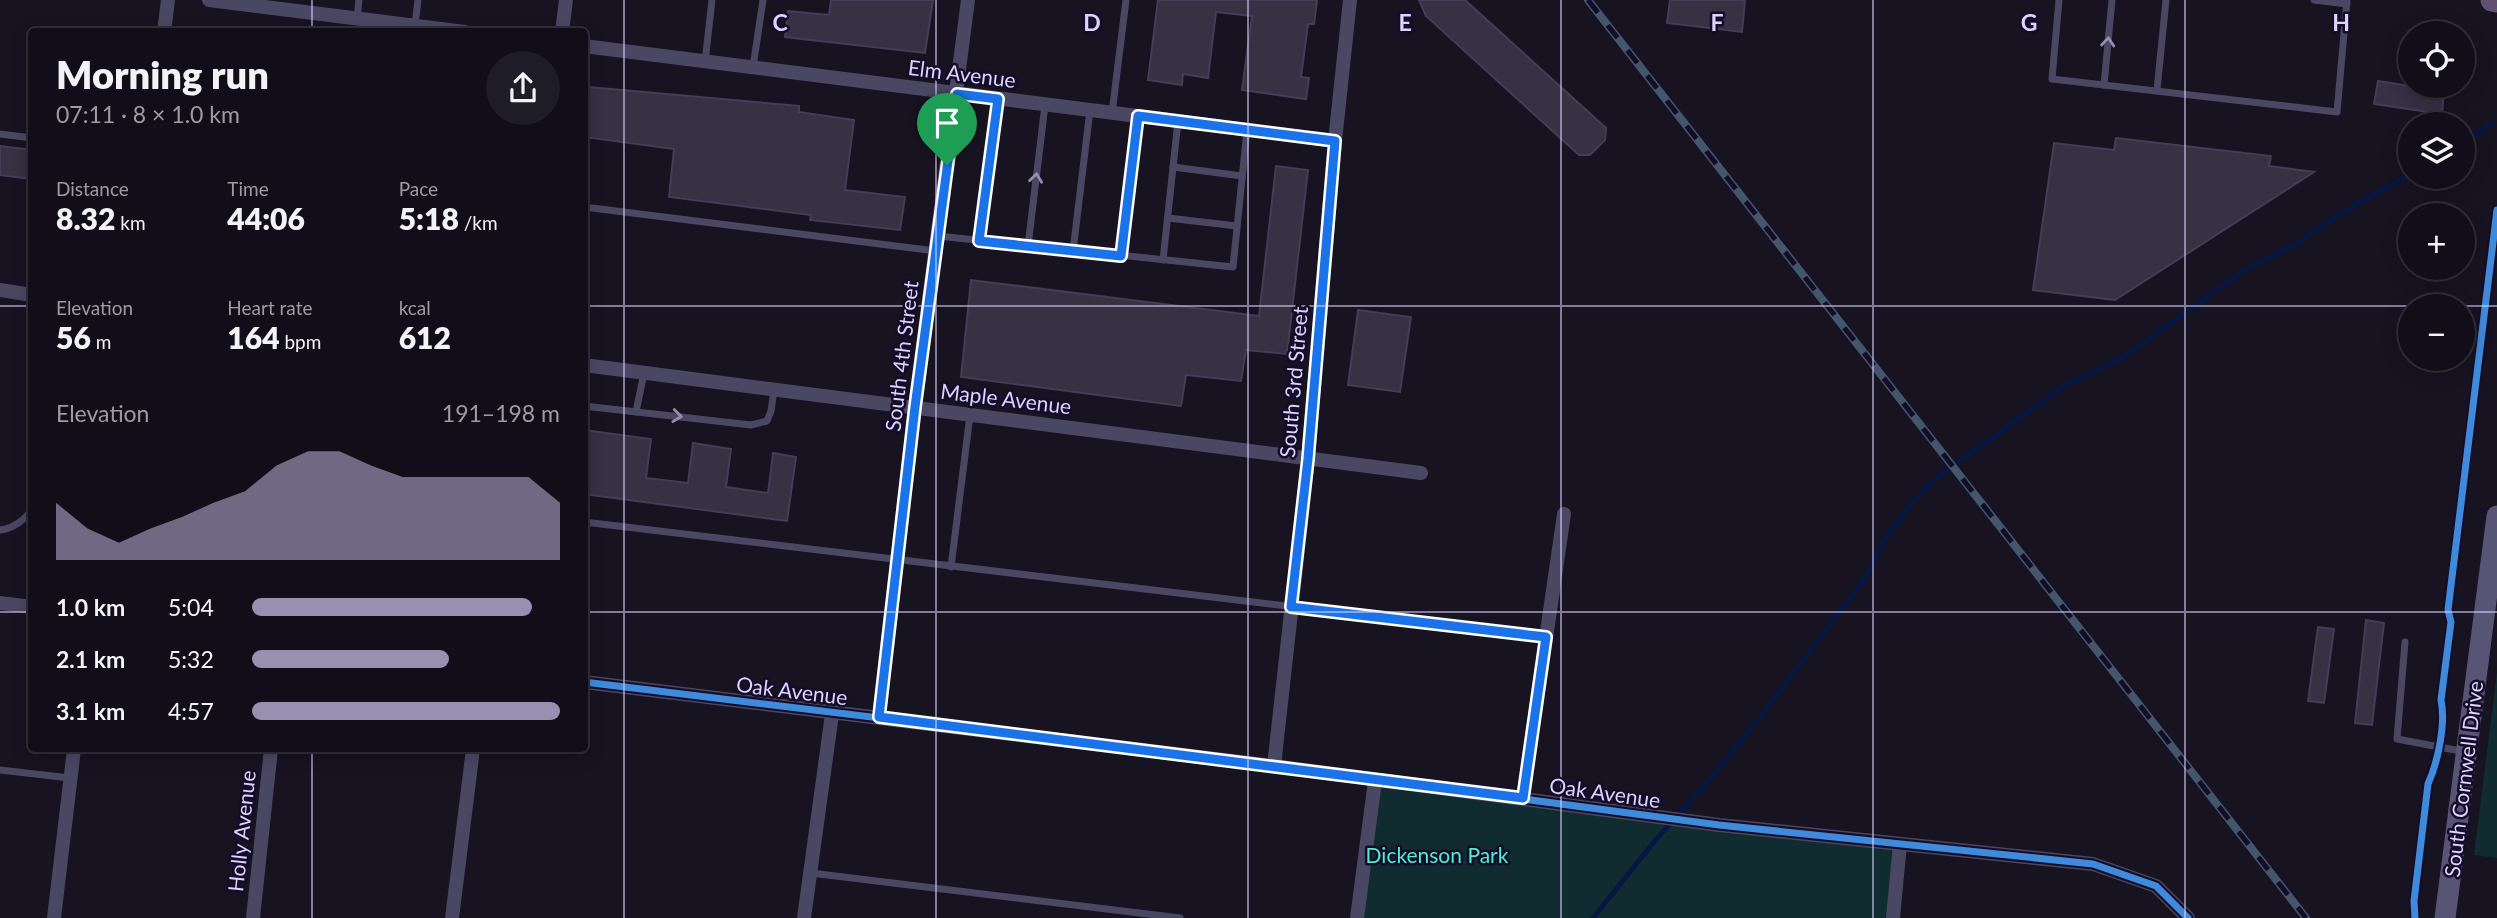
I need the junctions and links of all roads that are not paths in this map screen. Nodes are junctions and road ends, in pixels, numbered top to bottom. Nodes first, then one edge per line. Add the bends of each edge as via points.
1 (168, 0) edge
2 (209, 0) edge
3 (359, 0) edge
4 (418, 0) edge
5 (566, 0) edge
6 (712, 0) edge
7 (763, 0) edge
8 (968, 0) edge
9 (1126, 0) edge
10 (1350, 0) edge
11 (2059, 0) edge
12 (2112, 0) edge
13 (2166, 0) edge
14 (2314, 0) edge
15 (2347, 2) edge
16 (315, 6) edge
17 (357, 18) junction
18 (415, 25) junction
19 (164, 28) edge
20 (436, 28) edge
21 (562, 28) edge
22 (588, 47) edge
23 (705, 62) junction
24 (753, 68) junction
25 (2104, 85) junction
26 (2157, 90) junction
27 (957, 94) junction
28 (998, 99) junction
29 (1045, 105) junction
30 (1090, 110) junction
31 (1112, 113) junction
32 (1138, 116) junction
33 (1178, 121) junction
34 (1247, 130) junction
35 (0, 134) edge
36 (28, 138) edge
37 (1335, 141) junction
38 (1173, 167) junction
39 (1242, 176) junction
40 (588, 208) edge
41 (1168, 218) junction
42 (1237, 226) junction
43 (938, 236) junction
44 (979, 241) junction
45 (1028, 246) junction
46 (936, 251) junction
47 (1073, 251) junction
48 (1121, 256) junction
49 (1163, 260) junction
50 (0, 290) edge
51 (28, 294) edge
52 (588, 365) edge
53 (644, 372) junction
54 (774, 389) junction
55 (588, 406) edge
56 (915, 407) junction
57 (636, 412) junction
58 (970, 414) junction
59 (1308, 459) junction
60 (1421, 473) dead end
61 (1564, 514) dead end
62 (28, 515) edge
63 (2497, 516) edge
64 (588, 522) edge
65 (0, 530) edge
66 (897, 560) junction
67 (951, 567) junction
68 (0, 603) edge
69 (28, 606) edge
70 (1291, 607) junction
71 (1546, 637) junction
72 (2405, 642) dead end
73 (588, 683) edge
74 (832, 714) junction
75 (879, 717) junction
76 (74, 752) edge
77 (271, 752) edge
78 (473, 752) edge
79 (2466, 752) junction
80 (1274, 766) junction
81 (0, 770) edge
82 (70, 778) junction
83 (1375, 780) junction
84 (1523, 798) junction
85 (1900, 844) junction
86 (810, 873) junction
87 (54, 918) edge
88 (253, 918) edge
89 (452, 918) edge
90 (804, 918) edge
91 (1180, 918) edge
92 (1356, 918) edge
93 (1892, 918) edge
94 (2188, 918) edge
95 (2445, 918) edge

1 - 19 street
2 - 16 street
3 - 17 lane
4 - 18 lane
5 - 21 street
6 - 23 lane
7 - 24 lane
8 - 27 street, South 4th Street
9 - 31 lane
10 - 37 street, South 3rd Street
11 - 25 lane via 2052,79
25 -> 12 lane
13 - 26 lane
14 - 15 lane
15 - 26 lane via 2337,112
16 - 17 street
17 - 18 street
18 - 20 street
22 - 23 street, Elm Avenue
23 - 24 street, Elm Avenue
24 - 27 street, Elm Avenue
25 - 26 lane
27 - 28 street, Elm Avenue
27 - 43 street, South 4th Street
28 - 29 street, Elm Avenue
28 - 44 lane
29 - 30 street, Elm Avenue
45 -> 29 lane
30 - 31 street, Elm Avenue
30 - 47 lane
31 - 32 street, Elm Avenue
32 - 33 street, Elm Avenue
32 - 48 lane
33 - 34 street, Elm Avenue
33 - 38 lane
34 - 37 street, Elm Avenue
34 - 39 lane
35 - 36 lane
37 - 59 street, South 3rd Street
38 - 39 lane
38 - 41 lane
39 - 42 lane
40 - 46 lane
41 - 42 lane
41 - 49 lane
42 - 49 lane via 1233,267
43 - 44 lane
43 - 46 street, South 4th Street
44 - 45 lane
45 - 47 lane
46 - 56 street, South 4th Street
47 - 48 lane
48 - 49 lane
50 - 51 street
52 - 53 street, Maple Avenue
53 - 54 street, Maple Avenue
53 - 57 lane
54 - 56 street, Maple Avenue
57 -> 54 lane via 751,425 767,421
55 - 57 lane
56 - 58 street, Maple Avenue
56 - 66 street, South 4th Street
58 - 59 street, Maple Avenue
58 - 67 lane
59 - 60 street, Maple Avenue
59 - 70 street, South 3rd Street
61 - 71 street
62 - 65 lane
63 - 79 main road, South Cornwell Drive
64 - 66 lane
66 - 67 lane
66 - 75 street, South 4th Street
67 - 70 lane
68 - 69 street
70 - 71 lane
70 - 80 street, South 3rd Street
71 - 84 street
72 - 79 lane via 2397,739
73 - 74 street, Oak Avenue
74 - 75 street, Oak Avenue
74 - 86 street
75 - 80 street, Oak Avenue
76 - 82 street
77 - 88 street, Holly Avenue
78 - 89 street
79 - 95 main road, South Cornwell Drive
80 - 83 street, Oak Avenue
81 - 82 lane
82 - 87 street
83 - 84 street, Oak Avenue
83 - 92 street
84 - 85 street, Oak Avenue
85 - 93 street
85 - 94 street, Oak Avenue via 2093,864 2156,886
86 - 90 street
86 - 91 lane

